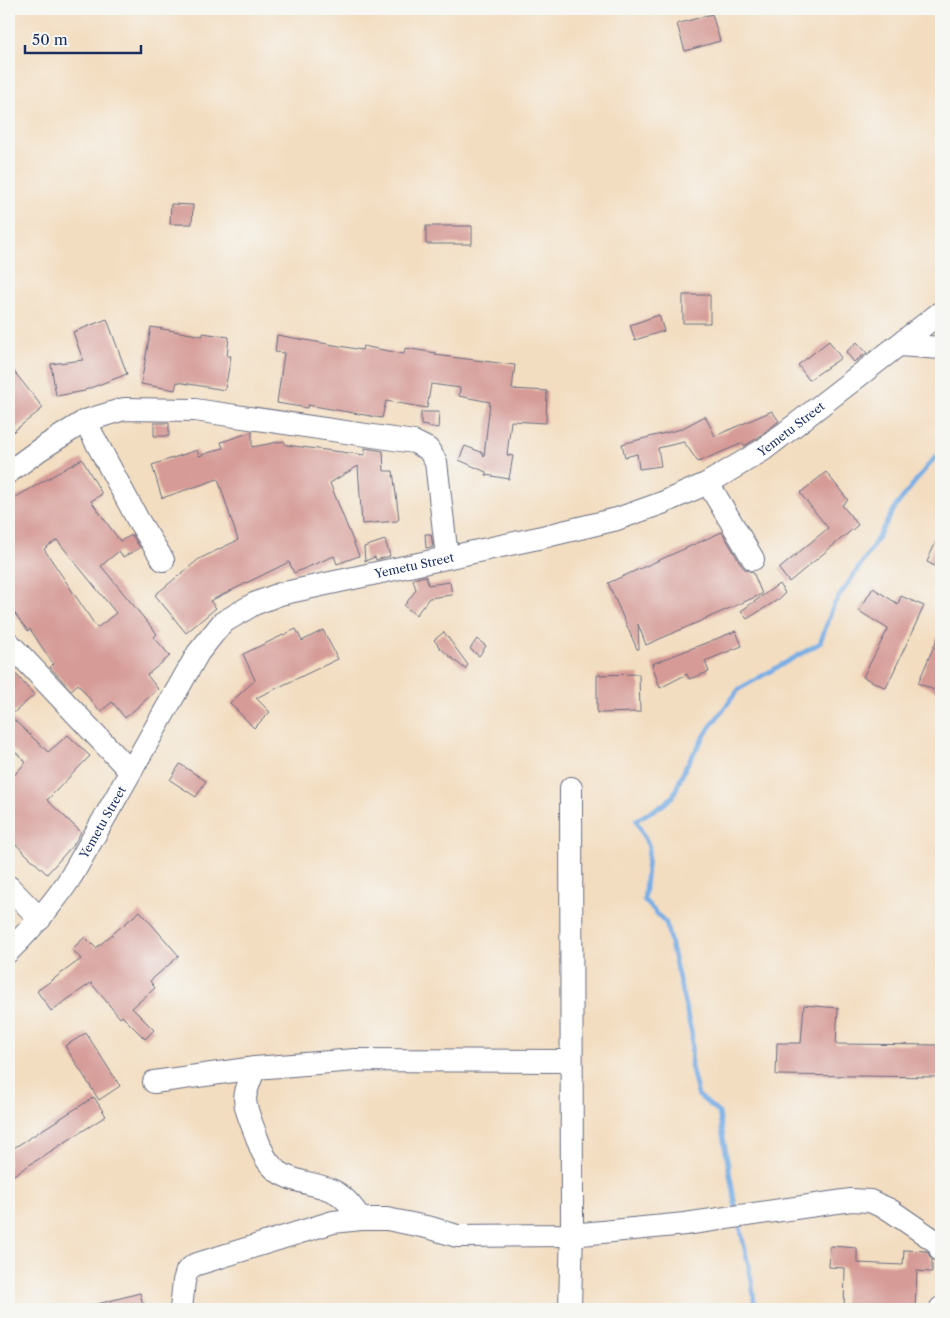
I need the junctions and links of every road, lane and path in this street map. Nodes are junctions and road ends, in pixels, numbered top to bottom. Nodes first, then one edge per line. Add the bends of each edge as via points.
1 (941, 312) edge
2 (899, 345) junction
3 (941, 348) edge
4 (85, 422) junction
5 (9, 472) edge
6 (708, 482) junction
7 (447, 557) junction
8 (753, 559) dead end
9 (163, 560) dead end
10 (9, 643) edge
11 (130, 771) junction
12 (571, 788) dead end
13 (9, 887) edge
14 (40, 919) junction
15 (9, 951) edge
16 (572, 1061) junction
17 (255, 1068) junction
18 (154, 1082) dead end
19 (361, 1219) junction
20 (571, 1235) junction
21 (941, 1251) edge
22 (181, 1309) edge
23 (570, 1309) edge

1 - 2 street, Yemetu Street
2 - 3 street
2 - 6 street, Yemetu Street via 763,450
4 - 5 street
4 - 7 street via 124,409 195,410 414,442 428,450 436,462
4 - 9 street
6 - 7 street, Yemetu Street via 617,519
6 - 8 street
7 - 11 street, Yemetu Street via 280,594 254,604 222,623 198,652
10 - 11 street
11 - 14 street, Yemetu Street via 72,875
12 - 16 street
13 - 14 street
14 - 15 street, Yemetu Street
16 - 17 street via 355,1060
16 - 20 street
17 - 18 street
17 - 19 street via 245,1092 245,1106 271,1167 298,1180 332,1190 345,1199
19 - 20 street via 387,1219 457,1236
19 - 22 street via 333,1222 194,1265 187,1271 184,1281
20 - 21 street via 685,1224 851,1200 870,1201 890,1210 938,1242
20 - 23 street

